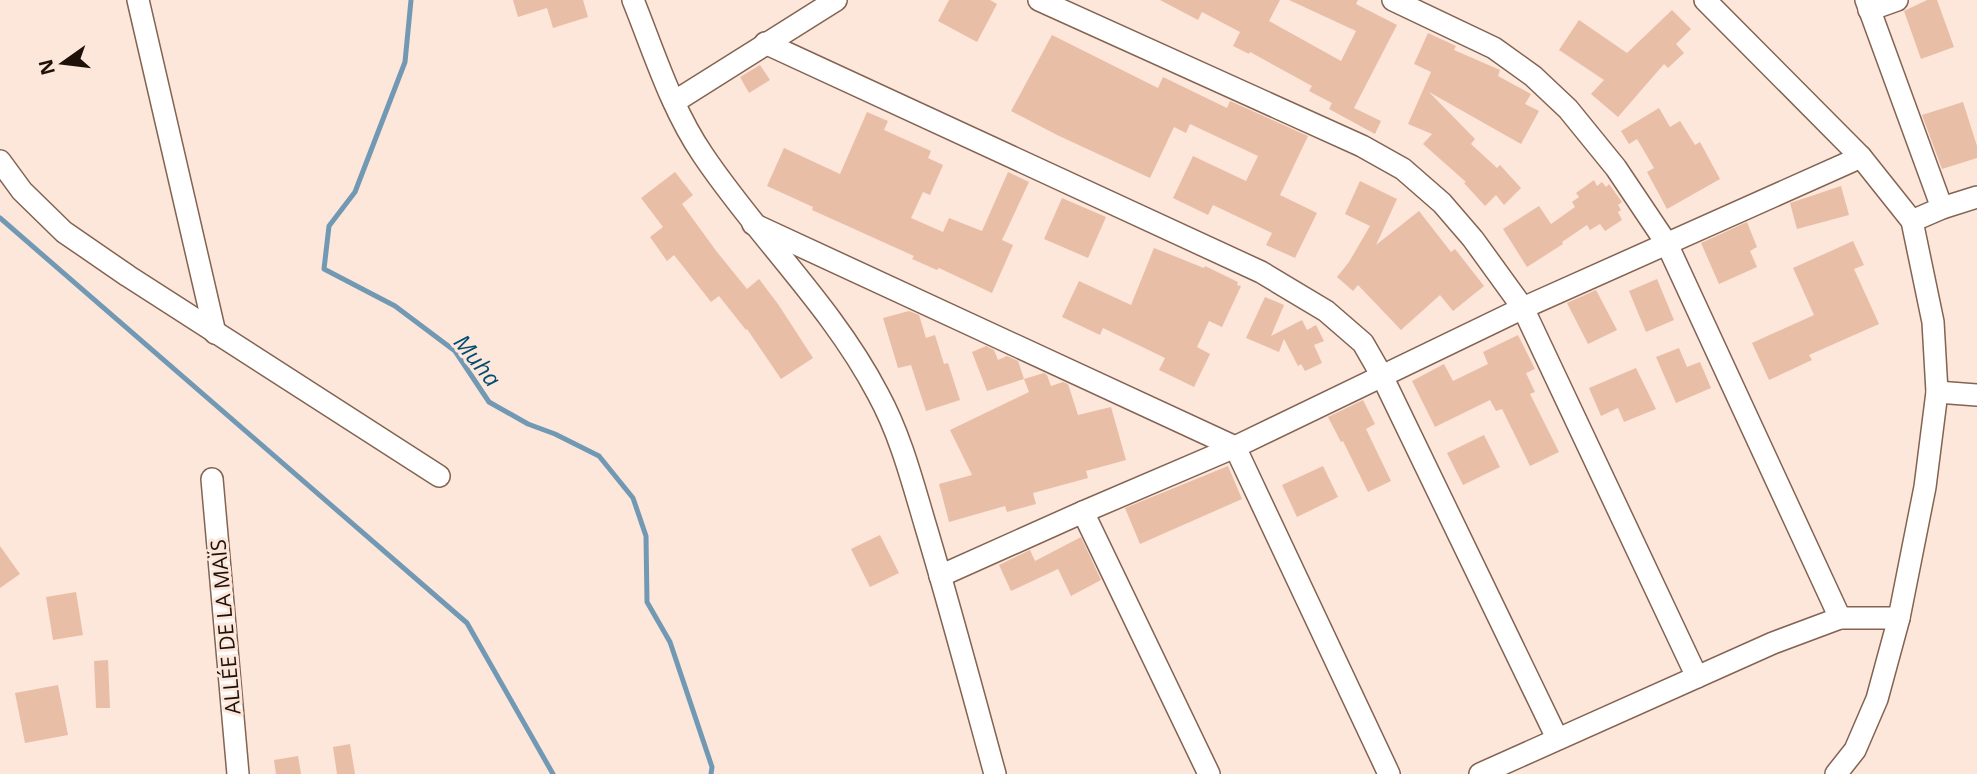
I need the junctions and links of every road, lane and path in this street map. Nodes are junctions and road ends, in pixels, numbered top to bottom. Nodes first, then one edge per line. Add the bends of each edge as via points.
1 (138, 0) edge
2 (633, 0) edge
3 (835, 0) edge
4 (1040, 0) edge
5 (1393, 0) edge
6 (1705, 0) edge
7 (1897, 0) edge
8 (1867, 5) edge
9 (765, 43) junction
10 (674, 102) junction
11 (1861, 157) junction
12 (0, 161) edge
13 (1977, 197) edge
14 (1942, 208) junction
15 (1912, 221) junction
16 (753, 224) junction
17 (1667, 244) junction
18 (1524, 307) junction
19 (215, 333) junction
20 (1382, 376) junction
21 (1937, 392) junction
22 (1977, 395) edge
23 (1234, 447) junction
24 (439, 476) dead end
25 (212, 479) dead end
26 (1083, 512) junction
27 (940, 576) junction
28 (1840, 618) junction
29 (1899, 618) junction
30 (1697, 677) junction
31 (1557, 738) junction
32 (238, 774) edge
33 (995, 774) edge
34 (1209, 774) edge
35 (1389, 774) edge
36 (1480, 774) edge
37 (1836, 774) edge

1 - 19 street
2 - 10 street
3 - 9 street
4 - 18 street via 1362,146 1403,169 1442,203
5 - 17 street via 1494,48 1533,76 1568,109 1616,168
6 - 11 street
7 - 8 street
8 - 14 street
9 - 10 street
9 - 20 street via 1261,272 1326,311 1363,343
10 - 16 street via 701,152
11 - 15 street
11 - 17 street
12 - 19 street via 22,191 64,232
13 - 14 street
14 - 15 street
15 - 21 street via 1933,322
16 - 23 street
16 - 27 street via 852,346 880,397
17 - 18 street
17 - 28 street
18 - 20 street
18 - 30 street
19 - 24 street
20 - 23 street
20 - 31 street
21 - 22 street
21 - 29 street via 1925,487
23 - 26 street
23 - 35 street
25 - 32 street, ALLÉE DE LA MAÏS
26 - 27 street
26 - 34 street
27 - 33 street
28 - 29 street
28 - 30 street
29 - 37 street via 1877,699 1855,750
30 - 31 street
31 - 36 street

